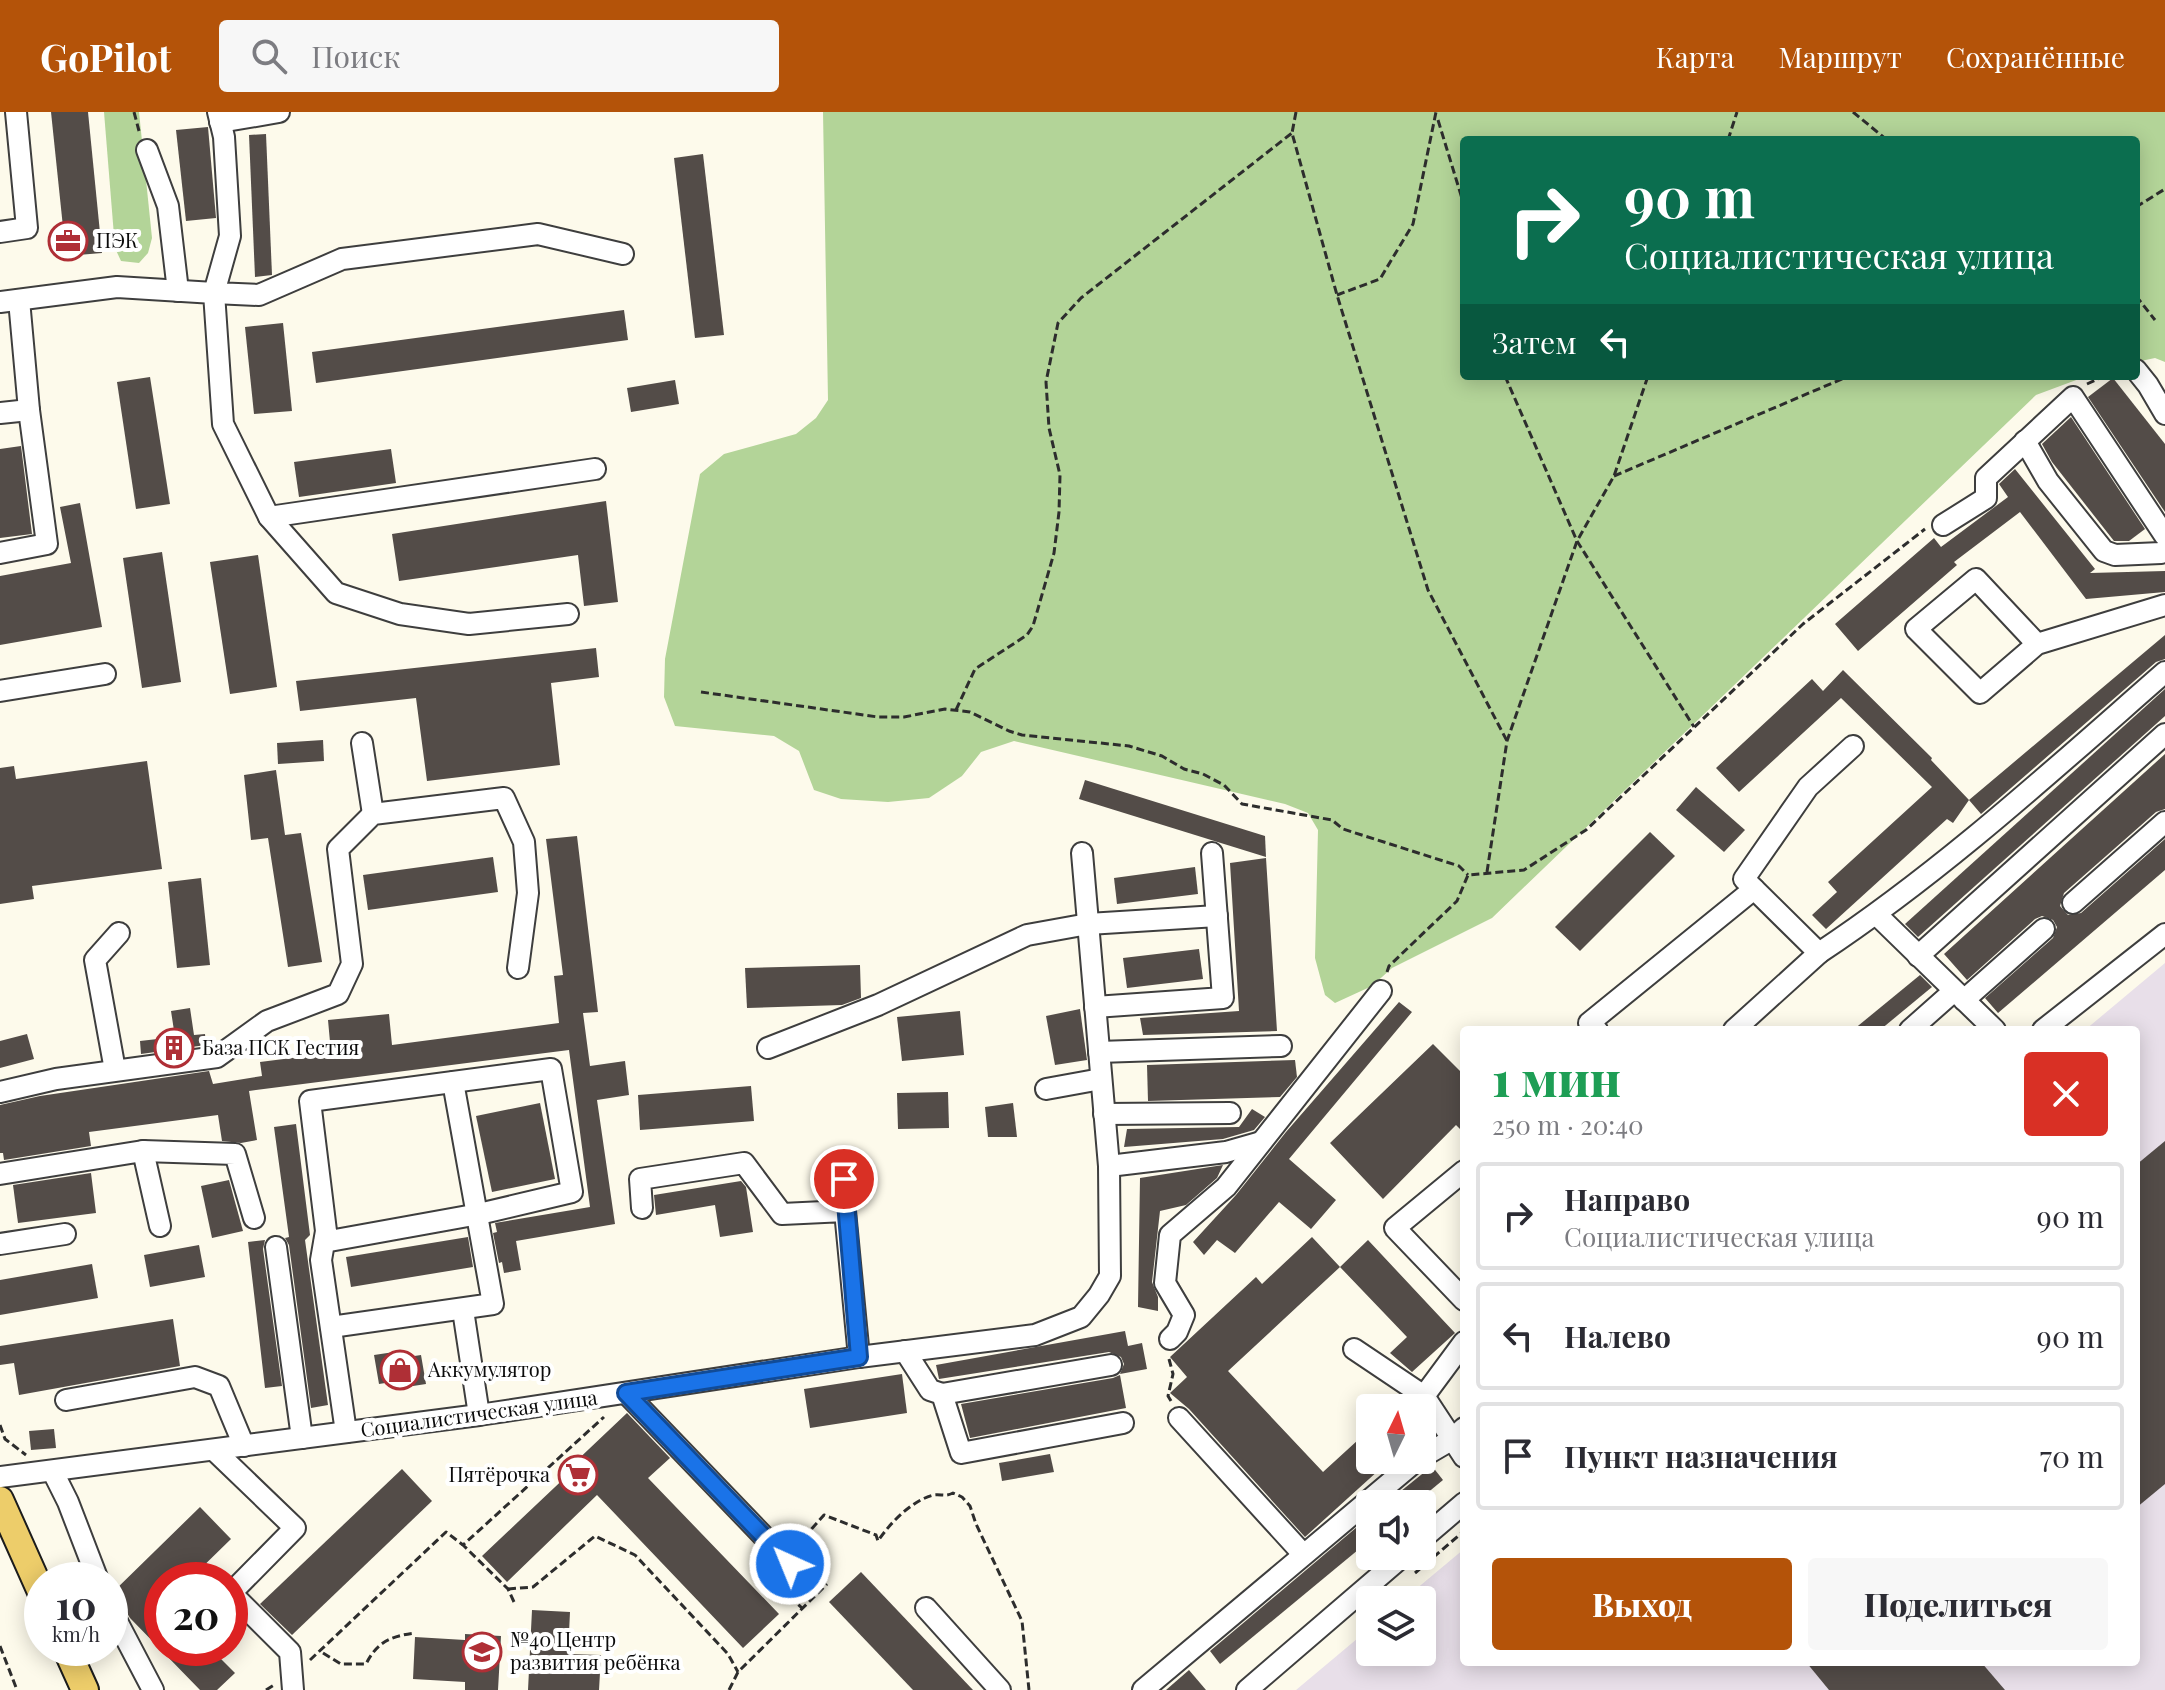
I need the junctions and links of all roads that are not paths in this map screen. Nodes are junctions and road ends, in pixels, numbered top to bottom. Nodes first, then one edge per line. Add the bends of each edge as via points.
1 (16, 112) edge
2 (279, 112) edge
3 (219, 117) edge
4 (147, 150) dead end
5 (0, 232) edge
6 (623, 254) dead end
7 (178, 291) junction
8 (214, 293) junction
9 (9, 301) edge
10 (2140, 375) edge
11 (29, 410) junction
12 (0, 413) edge
13 (2165, 414) edge
14 (2025, 441) junction
15 (595, 469) dead end
16 (269, 517) junction
17 (1943, 525) road end
18 (2165, 536) edge
19 (2165, 550) edge
20 (0, 553) edge
21 (2165, 605) edge
22 (568, 614) dead end
23 (2037, 644) junction
24 (2165, 672) edge
25 (105, 674) dead end
26 (0, 691) edge
27 (2165, 734) edge
28 (362, 743) dead end
29 (1853, 746) dead end
30 (373, 814) junction
31 (2165, 822) edge
32 (1082, 853) dead end
33 (1212, 853) dead end
34 (1754, 889) junction
35 (2073, 903) dead end
36 (1877, 915) junction
37 (1217, 916) junction
38 (1088, 924) junction
39 (2044, 929) dead end
40 (119, 933) dead end
41 (2165, 934) edge
42 (1819, 953) junction
43 (1918, 956) junction
44 (518, 968) dead end
45 (1381, 991) road end
46 (1959, 995) junction
47 (1095, 1007) junction
48 (1592, 1026) edge
49 (1738, 1026) edge
50 (1916, 1026) edge
51 (1991, 1026) edge
52 (2048, 1026) edge
53 (1281, 1046) dead end
54 (768, 1048) dead end
55 (1099, 1052) junction
56 (115, 1070) junction
57 (1101, 1079) junction
58 (453, 1082) junction
59 (1046, 1089) dead end
60 (0, 1092) edge
61 (1230, 1113) dead end
62 (1104, 1114) junction
63 (1261, 1142) junction
64 (143, 1151) junction
65 (1109, 1166) junction
66 (0, 1174) edge
67 (1460, 1174) edge
68 (844, 1179) dead end
69 (642, 1208) dead end
70 (845, 1211) junction
71 (479, 1214) junction
72 (254, 1218) dead end
73 (160, 1226) dead end
74 (65, 1234) dead end
75 (324, 1242) junction
76 (0, 1244) edge
77 (276, 1247) dead end
78 (1460, 1296) edge
79 (463, 1310) junction
80 (331, 1327) junction
81 (1170, 1339) road end
82 (1460, 1347) edge
83 (1354, 1349) dead end
84 (905, 1351) junction
85 (859, 1357) junction
86 (1111, 1365) dead end
87 (626, 1393) junction
88 (942, 1394) junction
89 (1421, 1394) edge
90 (1425, 1394) edge
91 (66, 1400) dead end
92 (1436, 1410) edge
93 (479, 1415) junction
94 (1179, 1418) road end
95 (1123, 1423) dead end
96 (346, 1432) junction
97 (1457, 1434) edge
98 (302, 1438) junction
99 (244, 1446) junction
100 (1436, 1448) edge
101 (214, 1450) junction
102 (53, 1472) junction
103 (1400, 1474) edge
104 (0, 1477) edge
105 (0, 1500) edge
106 (1460, 1506) edge
107 (1436, 1527) edge
108 (1303, 1554) junction
109 (28, 1562) edge
110 (90, 1562) edge
111 (794, 1568) road end
112 (1387, 1570) edge
113 (926, 1608) dead end
114 (128, 1642) edge
115 (74, 1666) edge
116 (292, 1682) edge
117 (85, 1690) edge
118 (153, 1690) edge
119 (1000, 1690) edge
120 (1143, 1690) edge
121 (1247, 1690) edge

1 - 5 street via 27,228
2 - 3 street
3 - 8 street via 230,236
4 - 7 street via 168,206
6 - 8 street via 538,234 342,259 259,295
7 - 8 street
7 - 9 street via 117,287
8 - 16 street via 223,424
9 - 11 street
10 - 13 street
11 - 12 street
11 - 20 street via 47,544
14 - 17 street via 1986,478 1986,498
14 - 18 street via 2073,397
14 - 19 street via 2048,481 2104,551 2115,555
15 - 16 street
16 - 22 street via 336,593 400,614 469,624
21 - 23 street
23 - 23 street via 1980,693 1916,629 1976,579
24 - 36 street
25 - 26 street
27 - 43 street
28 - 30 street
29 - 34 street via 1808,787 1744,879
30 - 44 street via 504,798 524,842 528,893
30 - 56 street via 338,849 352,964 338,994 267,1021 217,1057
31 - 35 street
32 - 38 street, Социалистическая улица
33 - 37 street
34 - 42 street
34 - 48 street via 1589,1023
36 - 42 street
36 - 43 street
37 - 38 street
37 - 47 street via 1223,998
38 - 47 street, Социалистическая улица
38 - 54 street via 1027,935 878,1005
39 - 46 street
40 - 56 street via 95,960
41 - 52 street
42 - 49 street
43 - 46 street
45 - 63 street
46 - 50 street
46 - 51 street
47 - 55 street, Социалистическая улица
53 - 55 street
55 - 57 street, Социалистическая улица
56 - 60 street
57 - 59 street
57 - 62 street, Социалистическая улица
58 - 71 street
58 - 71 street via 551,1069 572,1192
58 - 75 street via 310,1101
61 - 62 street
62 - 65 street, Социалистическая улица
63 - 65 street via 1226,1152
63 - 81 street via 1226,1187 1170,1235 1165,1283 1184,1315
64 - 66 street
64 - 72 street via 235,1154
64 - 73 street
65 - 84 street, Социалистическая улица via 1110,1276 1081,1317 1035,1335
67 - 78 street via 1395,1228
68 - 70 street
69 - 70 street via 640,1179 744,1163 782,1214
70 - 85 street
71 - 75 street
71 - 79 street via 493,1304
74 - 76 street
75 - 80 street via 321,1260
77 - 98 street
79 - 80 street
79 - 93 street
80 - 96 street
82 - 90 street
83 - 89 street
84 - 85 street, Социалистическая улица
84 - 88 street via 930,1390
85 - 87 street, Социалистическая улица
86 - 88 street
87 - 93 street, Социалистическая улица
87 - 111 street
88 - 95 street via 961,1453
91 - 99 street via 195,1377 219,1386
92 - 97 street
93 - 96 street, Социалистическая улица
94 - 108 street
96 - 98 street, Социалистическая улица
97 - 100 street
98 - 99 street, Социалистическая улица
99 - 101 street, Социалистическая улица
101 - 102 street, Социалистическая улица
101 - 116 street via 295,1528 231,1593 290,1652
102 - 104 street, Социалистическая улица
102 - 110 street
103 - 108 street
105 - 109 main road
106 - 107 street
108 - 120 street
112 - 121 street
113 - 119 street
114 - 118 street
115 - 117 main road

